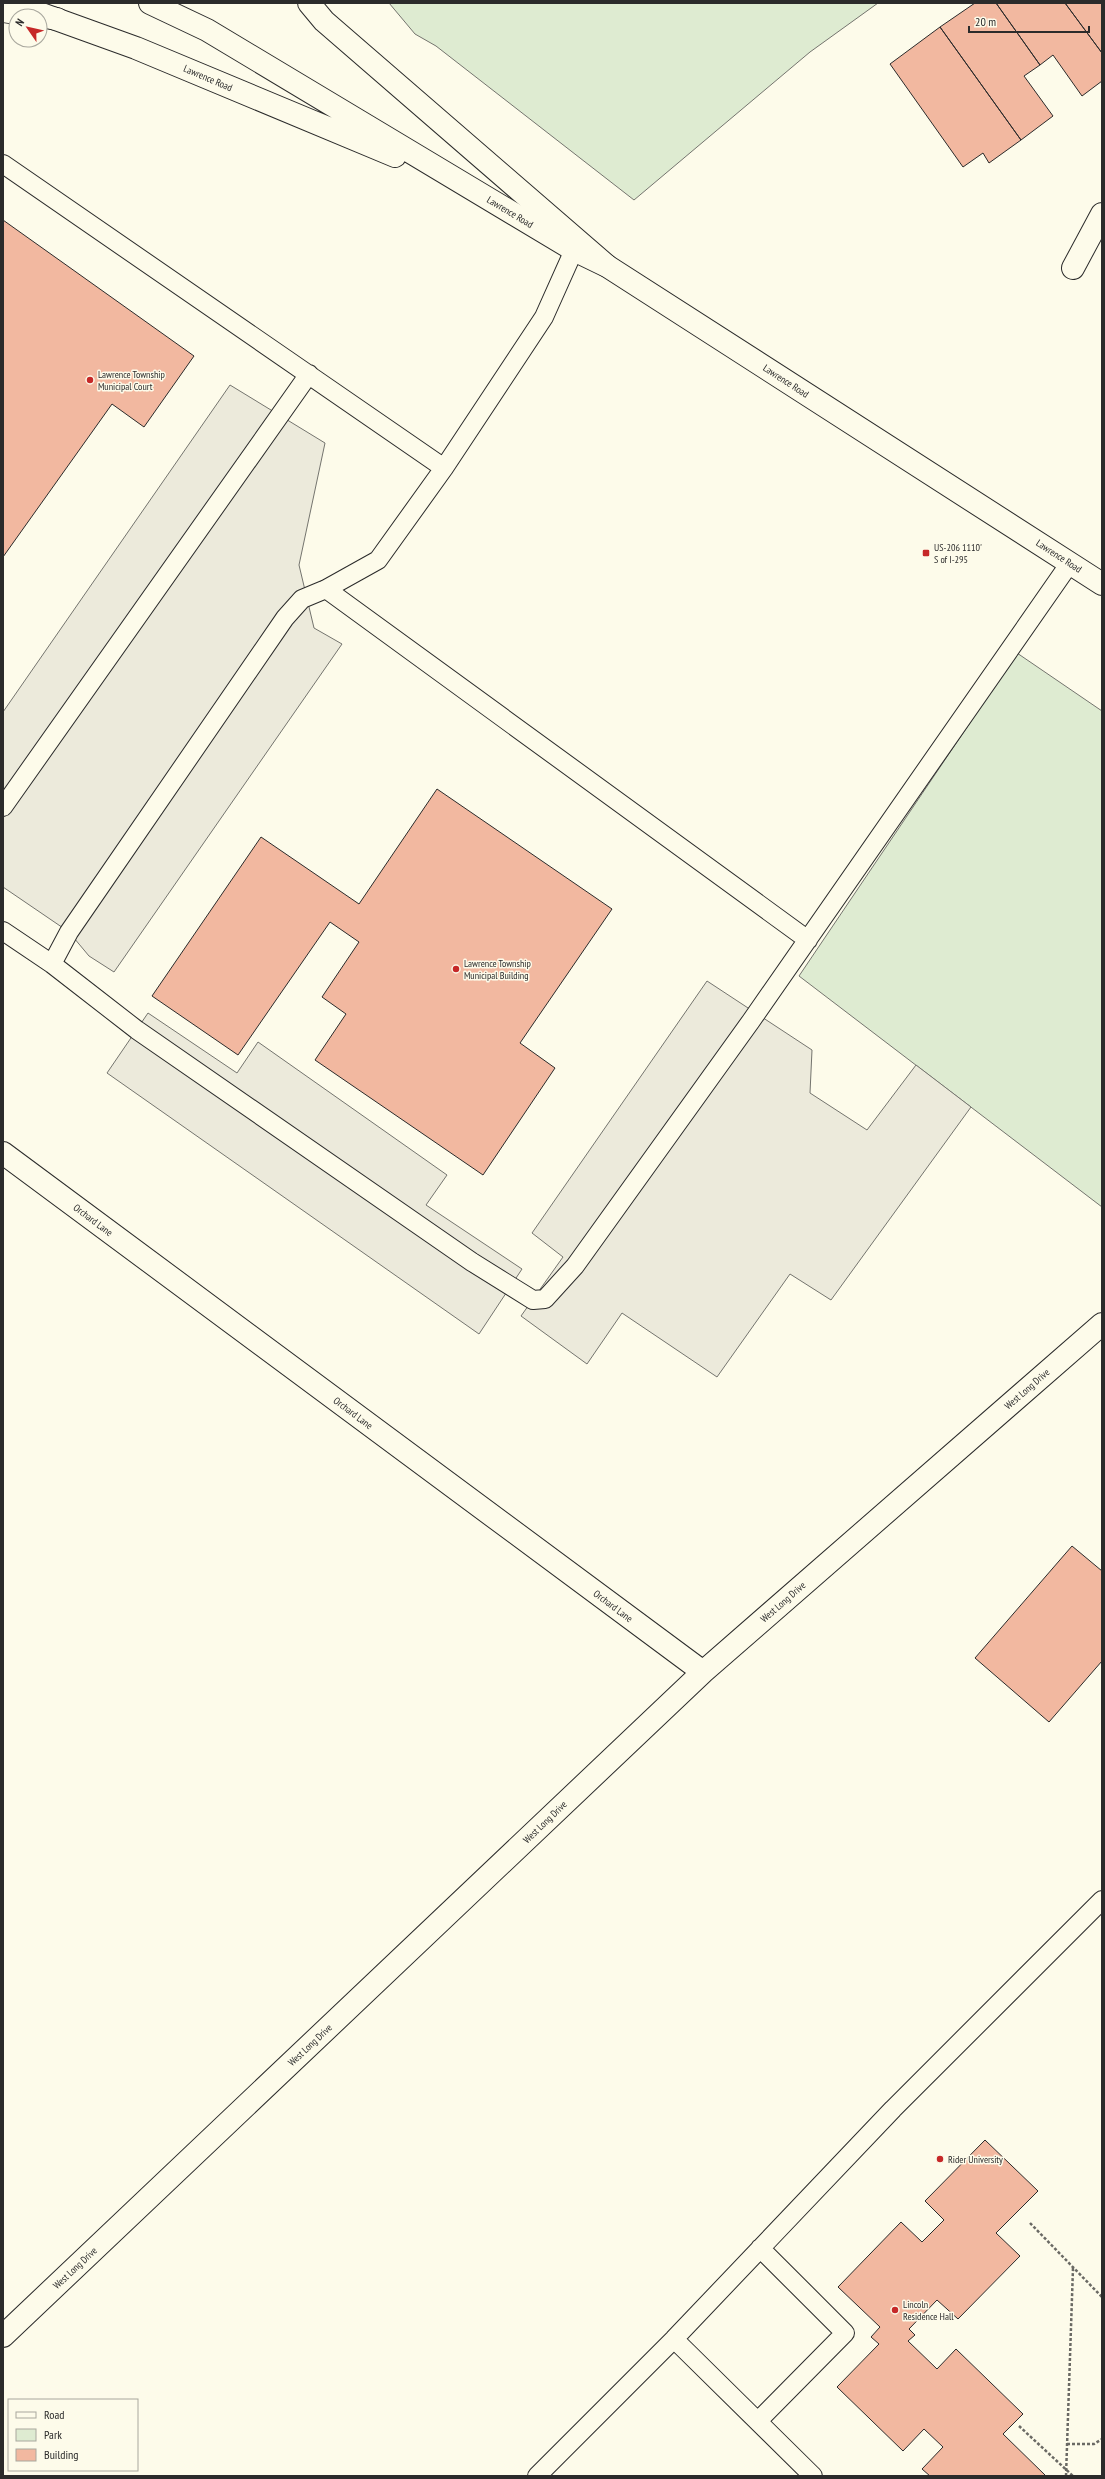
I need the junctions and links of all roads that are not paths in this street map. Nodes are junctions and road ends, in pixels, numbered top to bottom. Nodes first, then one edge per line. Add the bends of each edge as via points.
1 (14, 3) edge
2 (150, 3) edge
3 (309, 3) edge
4 (25, 8) edge
5 (48, 18) edge
6 (3, 164) edge
7 (467, 185) junction
8 (1102, 214) edge
9 (574, 250) junction
10 (607, 266) junction
11 (1074, 268) dead end
12 (309, 374) junction
13 (444, 468) junction
14 (1070, 563) junction
15 (1102, 584) edge
16 (326, 589) junction
17 (3, 807) edge
18 (3, 931) edge
19 (808, 940) junction
20 (52, 964) junction
21 (3, 1153) edge
22 (1102, 1324) edge
23 (703, 1672) junction
24 (1102, 1900) edge
25 (760, 2248) junction
26 (3, 2336) edge
27 (674, 2339) junction
28 (758, 2421) junction
29 (537, 2476) edge
30 (813, 2476) edge

1 - 4 main road, Lawrence Road
2 - 7 main road, Lawrence Road via 207,30
3 - 10 main road via 324,21
5 - 7 main road, Lawrence Road via 143,51
6 - 12 lane
7 - 9 main road, Lawrence Road
8 - 11 main road
9 - 10 main road, Lawrence Road
9 - 13 lane via 544,317
10 - 14 main road, Lawrence Road
12 - 13 lane
12 - 17 lane
13 - 16 lane via 378,560
14 - 15 main road, Lawrence Road
14 - 19 lane
16 - 19 lane
16 - 20 lane via 302,599 285,618 69,932
18 - 20 lane
19 - 20 lane via 575,1266 545,1299 533,1300 472,1262 137,1030
21 - 23 main road, Orchard Lane
22 - 23 main road, West Long Drive
23 - 26 main road, West Long Drive
24 - 25 lane via 893,2109
25 - 27 lane
25 - 28 lane via 845,2333
27 - 28 lane
27 - 29 lane
28 - 30 lane

